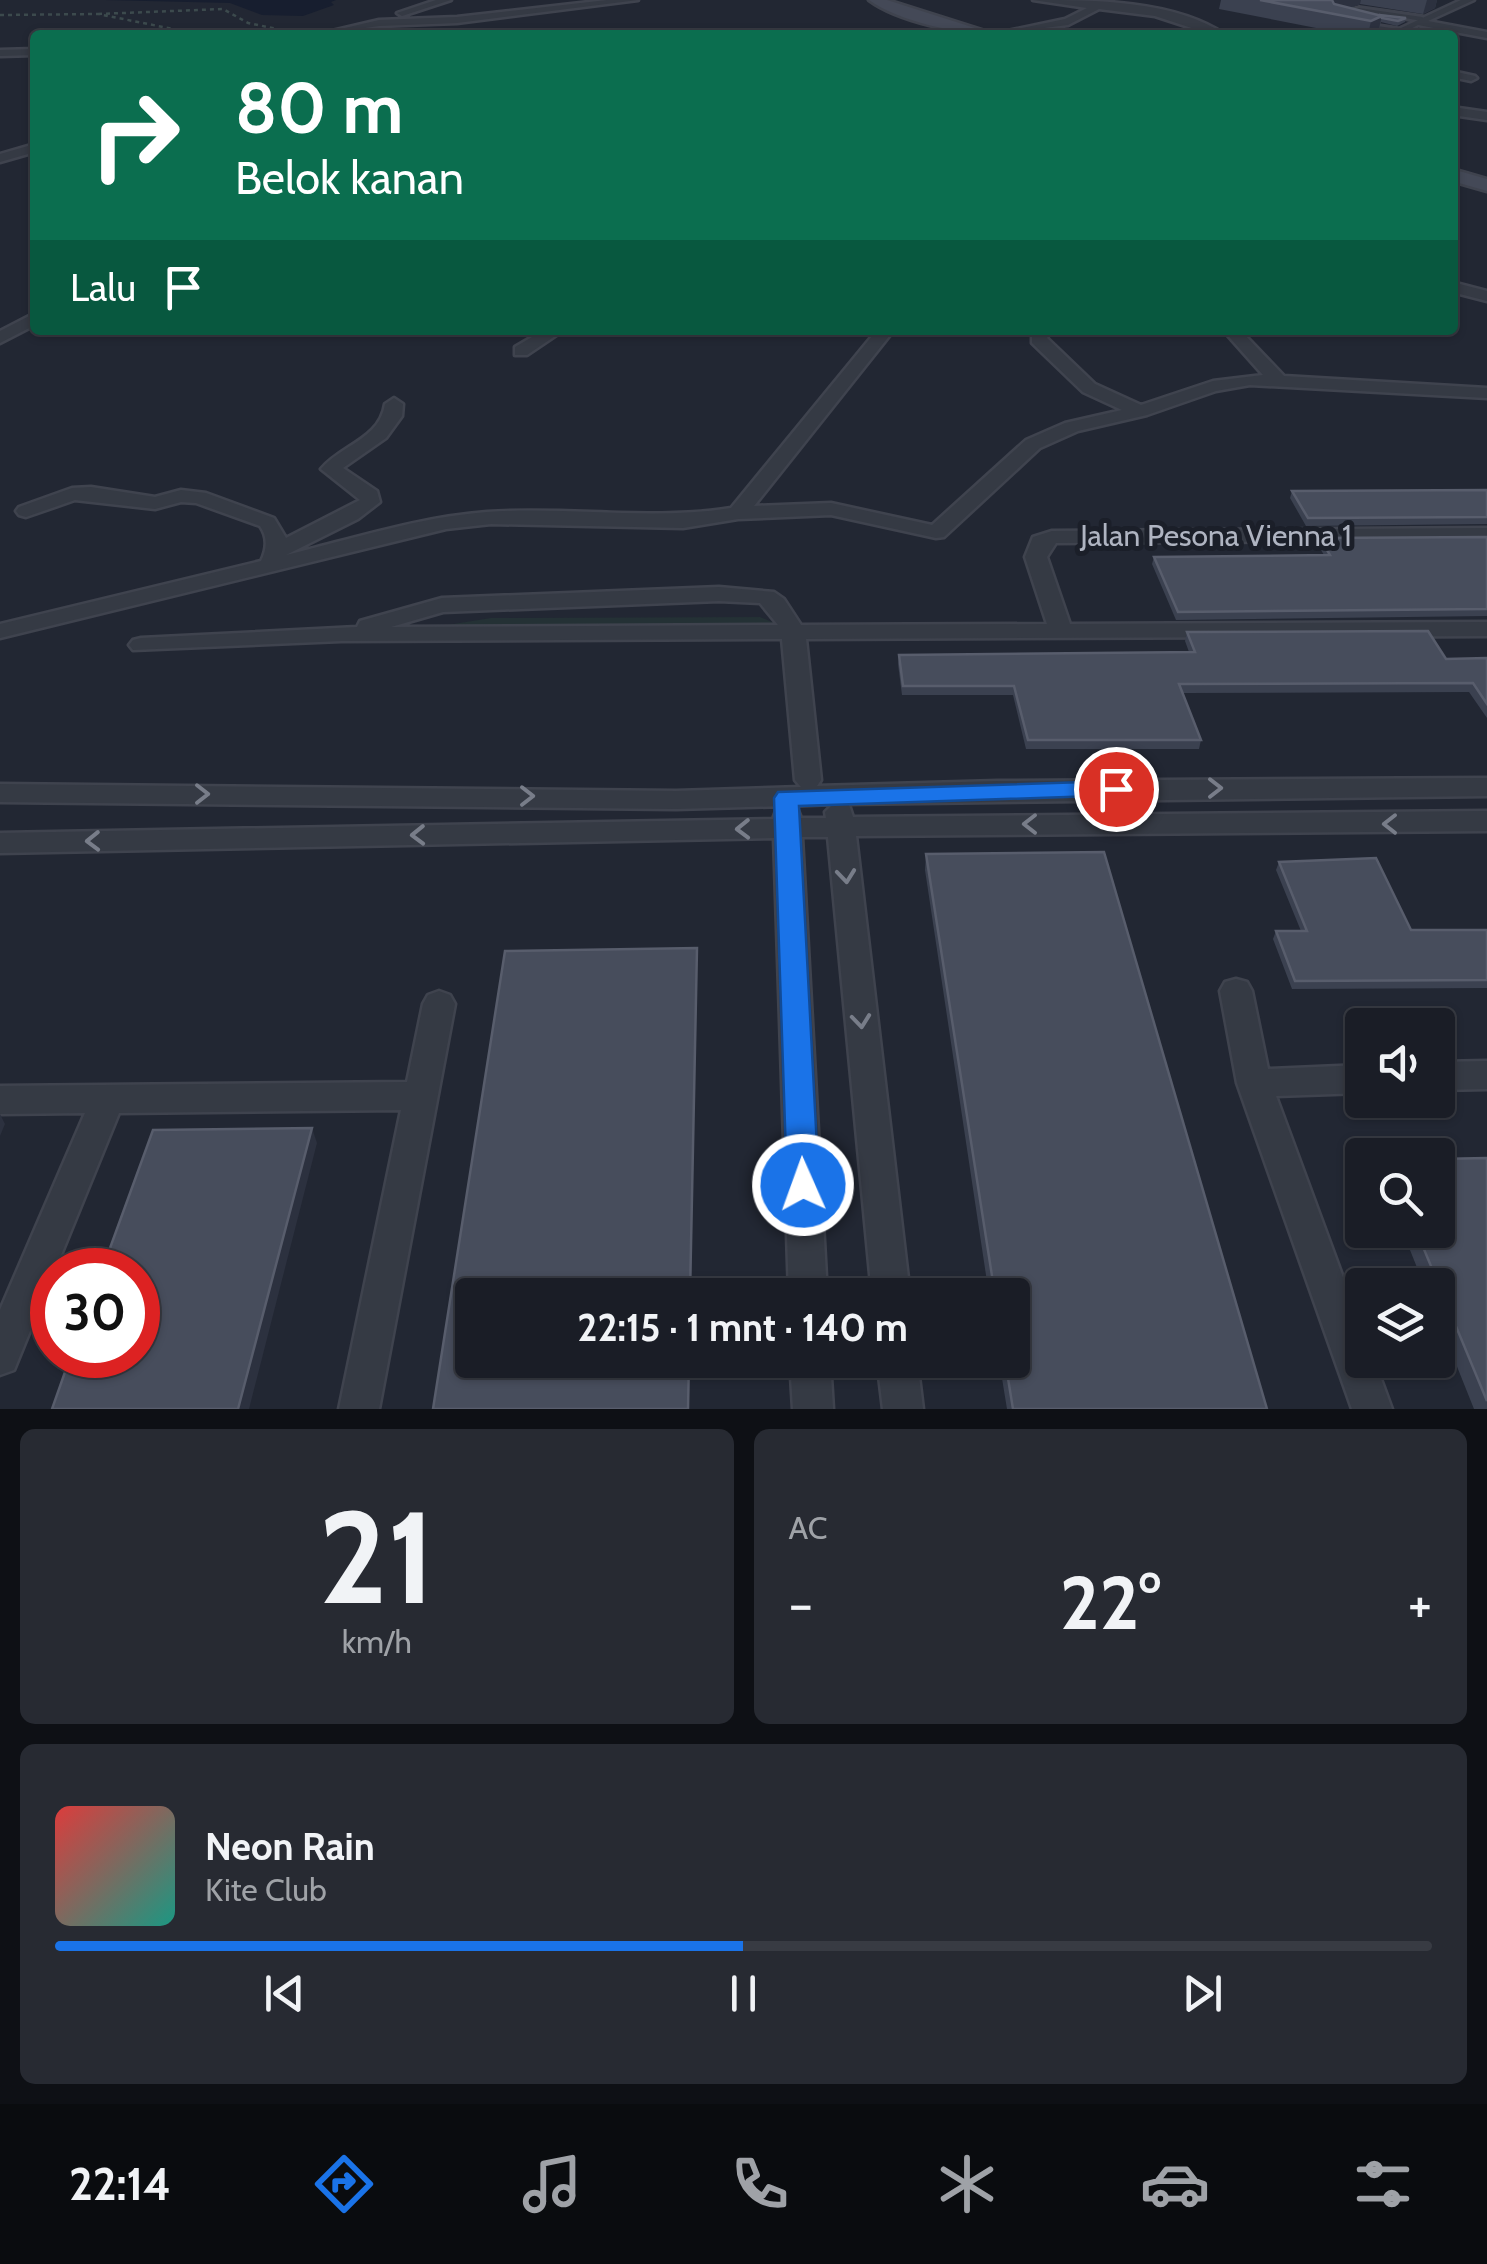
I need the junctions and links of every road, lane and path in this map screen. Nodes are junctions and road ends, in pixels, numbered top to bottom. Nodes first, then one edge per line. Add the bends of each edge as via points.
1 (446, 0) edge
2 (632, 0) edge
3 (876, 0) edge
4 (1038, 0) edge
5 (1469, 0) edge
6 (1057, 1) edge
7 (1095, 6) junction
8 (98, 14) junction
9 (0, 15) edge
10 (1420, 20) junction
11 (1340, 21) edge
12 (379, 23) junction
13 (1356, 24) edge
14 (178, 30) edge
15 (275, 30) edge
16 (343, 30) edge
17 (972, 30) edge
18 (1021, 30) edge
19 (1211, 30) edge
20 (1381, 30) edge
21 (1400, 30) edge
22 (1487, 35) edge
23 (30, 52) edge
24 (0, 53) edge
25 (1458, 75) edge
26 (1470, 78) dead end
27 (1458, 112) edge
28 (1487, 116) edge
29 (30, 149) edge
30 (0, 158) edge
31 (1458, 177) edge
32 (1487, 184) edge
33 (1458, 289) edge
34 (1487, 296) edge
35 (30, 321) edge
36 (548, 335) edge
37 (882, 335) edge
38 (1038, 335) edge
39 (1236, 335) edge
40 (0, 338) edge
41 (522, 351) dead end
42 (1277, 380) junction
43 (1487, 393) edge
44 (394, 404) dead end
45 (1140, 411) junction
46 (26, 510) dead end
47 (738, 513) junction
48 (1487, 534) edge
49 (273, 559) junction
50 (1487, 629) edge
51 (793, 630) junction
52 (1061, 630) junction
53 (0, 631) edge
54 (341, 634) junction
55 (141, 644) dead end
56 (1487, 787) edge
57 (0, 793) edge
58 (794, 802) junction
59 (839, 812) junction
60 (1487, 821) edge
61 (0, 843) edge
62 (1236, 992) dead end
63 (439, 1004) dead end
64 (1487, 1074) edge
65 (1455, 1075) edge
66 (1345, 1080) edge
67 (1254, 1083) junction
68 (420, 1096) junction
69 (0, 1100) edge
70 (107, 1101) junction
71 (808, 1278) edge
72 (888, 1278) edge
73 (0, 1356) edge
74 (811, 1378) edge
75 (899, 1378) edge
76 (359, 1409) edge
77 (812, 1409) edge
78 (902, 1409) edge
79 (1372, 1409) edge

1 - 12 street
2 - 12 street
3 - 17 main road
4 - 6 street
5 - 10 street
6 - 7 street
7 - 18 street via 1068,22
7 - 19 street
8 - 9 path
8 - 14 path
8 - 15 path via 223,10
10 - 11 lane via 1359,8 1334,17
10 - 21 street
10 - 22 street
12 - 16 street
13 - 20 lane
23 - 24 street
25 - 26 street
27 - 28 street
29 - 30 street
31 - 32 main road
33 - 34 street
35 - 40 street
36 - 41 street
37 - 47 street
38 - 45 street via 1089,388
39 - 42 street
42 - 43 street
42 - 45 street via 1213,386
44 - 49 street via 384,431 331,470 370,494 370,502
45 - 47 street via 1033,444 936,532 831,509
46 - 49 street via 92,492 155,504 200,497 268,522 275,532
47 - 49 street via 683,522 491,518
48 - 52 street, Jalan Pesona Vienna 1 via 1052,537 1041,542 1036,557
49 - 53 street
50 - 52 street
51 - 52 street
51 - 54 street
51 - 54 street via 776,604 749,594 442,605
51 - 58 street
54 - 55 street
59 -> 56 street via 998,790
57 -> 58 street
58 - 59 street
58 - 59 street
58 -> 61 street
58 - 71 street
60 -> 59 street
59 -> 72 street
62 - 67 street
63 - 68 street
64 - 65 street
66 - 67 street
67 - 79 street
68 - 70 street
68 - 76 street
69 - 70 street
70 - 73 street
74 - 77 street
75 - 78 street

